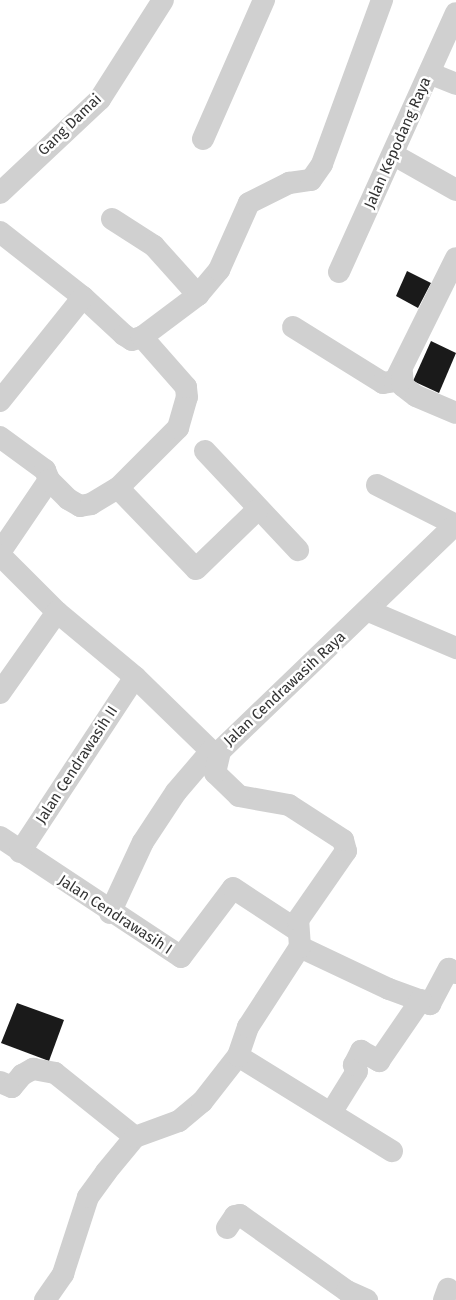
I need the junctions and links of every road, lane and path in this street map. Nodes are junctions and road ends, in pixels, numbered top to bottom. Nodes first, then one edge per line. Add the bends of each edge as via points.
1 (163, 0) edge
2 (264, 0) edge
3 (382, 0) edge
4 (456, 14) edge
5 (429, 73) junction
6 (456, 84) edge
7 (203, 139) dead end
8 (394, 155) junction
9 (456, 190) edge
10 (1, 191) edge
11 (112, 219) dead end
12 (0, 232) edge
13 (456, 258) edge
14 (339, 272) dead end
15 (450, 287) edge
16 (198, 294) junction
17 (83, 297) junction
18 (293, 327) dead end
19 (142, 337) junction
20 (402, 373) junction
21 (0, 401) edge
22 (456, 413) edge
23 (0, 437) edge
24 (205, 451) dead end
25 (49, 480) junction
26 (378, 485) dead end
27 (118, 488) junction
28 (257, 510) junction
29 (456, 525) edge
30 (298, 550) dead end
31 (0, 553) edge
32 (369, 611) junction
33 (57, 612) junction
34 (456, 648) edge
35 (135, 677) junction
36 (0, 693) edge
37 (215, 751) junction
38 (0, 838) edge
39 (20, 852) junction
40 (110, 913) junction
41 (298, 938) junction
42 (456, 973) edge
43 (421, 1000) junction
44 (238, 1056) junction
45 (3, 1084) edge
46 (331, 1113) junction
47 (134, 1137) junction
48 (392, 1151) dead end
49 (227, 1228) dead end
50 (45, 1300) edge
51 (367, 1300) edge

1 - 10 street, Gang Damai via 100,99
2 - 7 street
3 - 16 street via 322,164 311,180 289,184 249,203 219,270
4 - 5 street, Jalan Kepodang Raya
5 - 6 street
5 - 8 street, Jalan Kepodang Raya
8 - 9 street
8 - 14 street, Jalan Kepodang Raya
11 - 16 street via 154,246
12 - 17 street
13 - 15 street
15 - 20 street
16 - 19 street
17 - 19 street via 124,335 132,340
17 - 21 street
18 - 20 street via 383,382 396,381
19 - 27 street via 186,387 187,397 178,428
20 - 22 street via 403,386 416,396
23 - 25 street via 45,470
24 - 28 street
25 - 27 street via 80,506 91,504
25 - 31 street
26 - 29 street, Jalan Cendrawasih Raya
27 - 28 street via 196,569
28 - 30 street
29 - 32 street, Jalan Cendrawasih Raya
31 - 33 street, Jalan Cendrawasih Raya
32 - 34 street
32 - 37 street, Jalan Cendrawasih Raya
33 - 35 street, Jalan Cendrawasih Raya
33 - 36 street
35 - 37 street, Jalan Cendrawasih Raya
35 - 39 street, Jalan Cendrawasih II
37 - 40 street via 176,792 143,842
37 - 41 street via 215,773 239,796 289,805 344,840 343,856 298,920
38 - 39 street, Jalan Cendrawasih I
39 - 40 street, Jalan Cendrawasih I
40 - 41 street, Jalan Cendrawasih I via 181,957 233,888
41 - 43 street via 389,989
41 - 44 street via 248,1027
42 - 43 street via 449,969 430,1004
43 - 46 street via 379,1061 361,1051 354,1066 357,1071
44 - 46 street
44 - 47 street via 202,1102 179,1121
45 - 47 street via 12,1087 22,1075 34,1069 55,1073
46 - 48 street
47 - 50 street via 88,1197 63,1274
49 - 51 street via 235,1216 240,1215 347,1290

